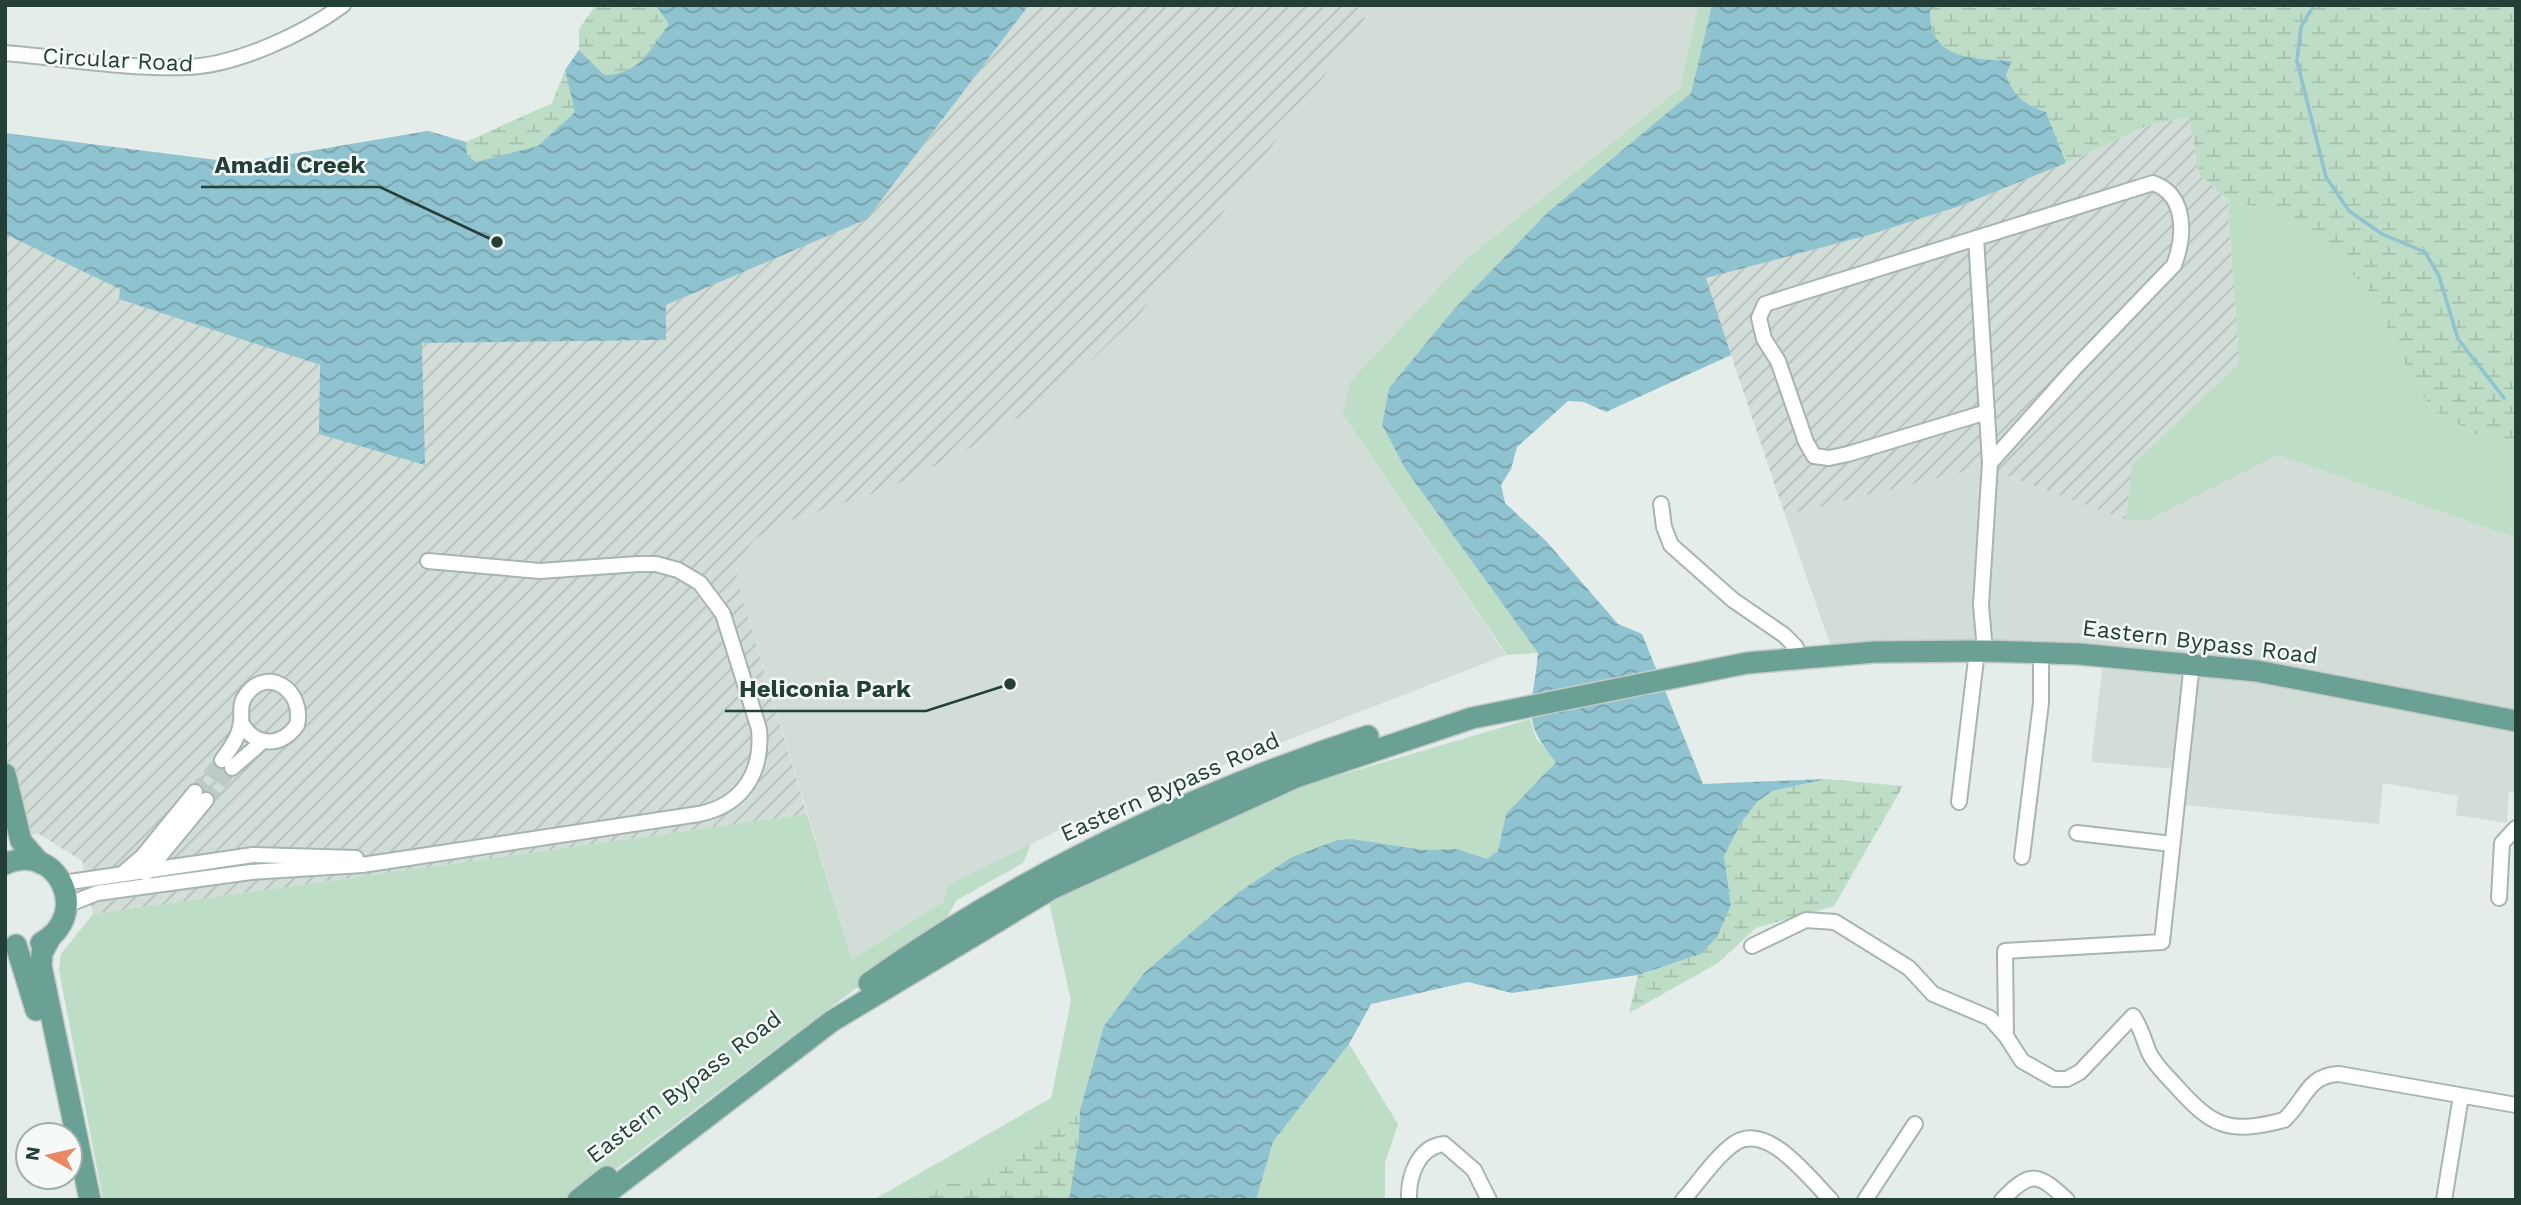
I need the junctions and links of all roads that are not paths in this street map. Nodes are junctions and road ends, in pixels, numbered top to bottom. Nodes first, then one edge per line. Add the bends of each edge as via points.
1 (343, 5) edge
2 (5, 53) edge
3 (1976, 238) junction
4 (1987, 412) junction
5 (1990, 463) junction
6 (1661, 504) dead end
7 (428, 561) dead end
8 (1796, 647) junction
9 (1981, 651) junction
10 (1875, 652) junction
11 (2041, 652) junction
12 (1720, 660) junction
13 (2192, 663) junction
14 (1471, 711) junction
15 (2516, 721) edge
16 (241, 722) junction
17 (262, 742) junction
18 (5, 774) edge
19 (1959, 802) dead end
20 (2516, 828) edge
21 (2077, 833) dead end
22 (2172, 844) junction
23 (2022, 857) dead end
24 (382, 859) junction
25 (40, 863) junction
26 (5, 864) edge
27 (149, 870) junction
28 (122, 874) junction
29 (63, 883) junction
30 (130, 888) junction
31 (2499, 898) dead end
32 (67, 905) junction
33 (51, 936) junction
34 (11, 943) edge
35 (1752, 946) dead end
36 (2006, 1036) junction
37 (2461, 1096) junction
38 (2516, 1105) edge
39 (60, 1121) edge
40 (1915, 1124) dead end
41 (90, 1200) edge
42 (578, 1200) edge
43 (598, 1200) edge
44 (1409, 1200) edge
45 (1489, 1200) edge
46 (1683, 1200) edge
47 (1831, 1200) edge
48 (1865, 1200) edge
49 (2002, 1200) edge
50 (2067, 1200) edge
51 (2444, 1200) edge

1 - 2 street, Circular Road via 322,21 239,56 187,67
3 - 4 street
3 - 4 street via 1765,304 1759,318 1764,340 1778,362 1815,456 1848,454
3 - 5 street via 2153,183 2166,188 2175,200 2182,226 2174,265
4 - 5 street
5 - 9 street
6 - 8 street via 1671,545
7 - 24 street via 540,571 656,564 690,576 708,591 723,614 759,729 759,760 744,790 717,810
8 - 10 main road, Eastern Bypass Road
8 - 12 main road, Eastern Bypass Road
9 - 10 main road, Eastern Bypass Road
9 - 11 main road, Eastern Bypass Road
9 - 19 street
10 - 12 main road, Eastern Bypass Road
11 - 13 main road, Eastern Bypass Road
11 - 23 street via 2041,703
12 - 14 main road, Eastern Bypass Road
13 - 15 main road, Eastern Bypass Road via 2257,671
13 - 22 street
14 - 42 main road, Eastern Bypass Road via 1287,763 1155,818 1065,862 900,961
14 - 43 main road, Eastern Bypass Road via 1296,777 1051,889 832,1021
16 - 17 street
16 - 17 street via 227,764
16 - 17 street via 242,703 253,688 271,683 288,690 298,705 297,725 282,740
18 - 25 main road via 21,841
20 - 31 street via 2502,843
21 - 22 street
22 - 36 street via 2162,942 2005,951
24 - 27 street via 253,855
24 - 30 street via 353,866 251,872
25 - 26 main road via 18,860
25 - 29 main road
27 - 28 street
27 - 28 street via 201,796
27 - 30 street
28 - 29 street
29 - 32 main road
30 - 32 street via 97,893
32 - 33 main road via 62,923
33 - 34 main road via 35,945
33 - 41 main road via 41,966
34 - 39 main road via 32,993
35 - 36 street via 1806,920 1835,922 1909,968 1933,994 1990,1018
36 - 37 street via 2022,1061 2035,1071 2067,1079 2080,1072 2133,1016 2156,1062 2203,1115 2236,1127 2284,1120 2310,1083 2324,1074
37 - 38 street
37 - 51 street
40 - 48 street
44 - 45 street via 1411,1177 1423,1154 1444,1144 1474,1170
46 - 47 street via 1733,1144 1748,1137 1770,1141
49 - 50 street via 2031,1177 2040,1178

